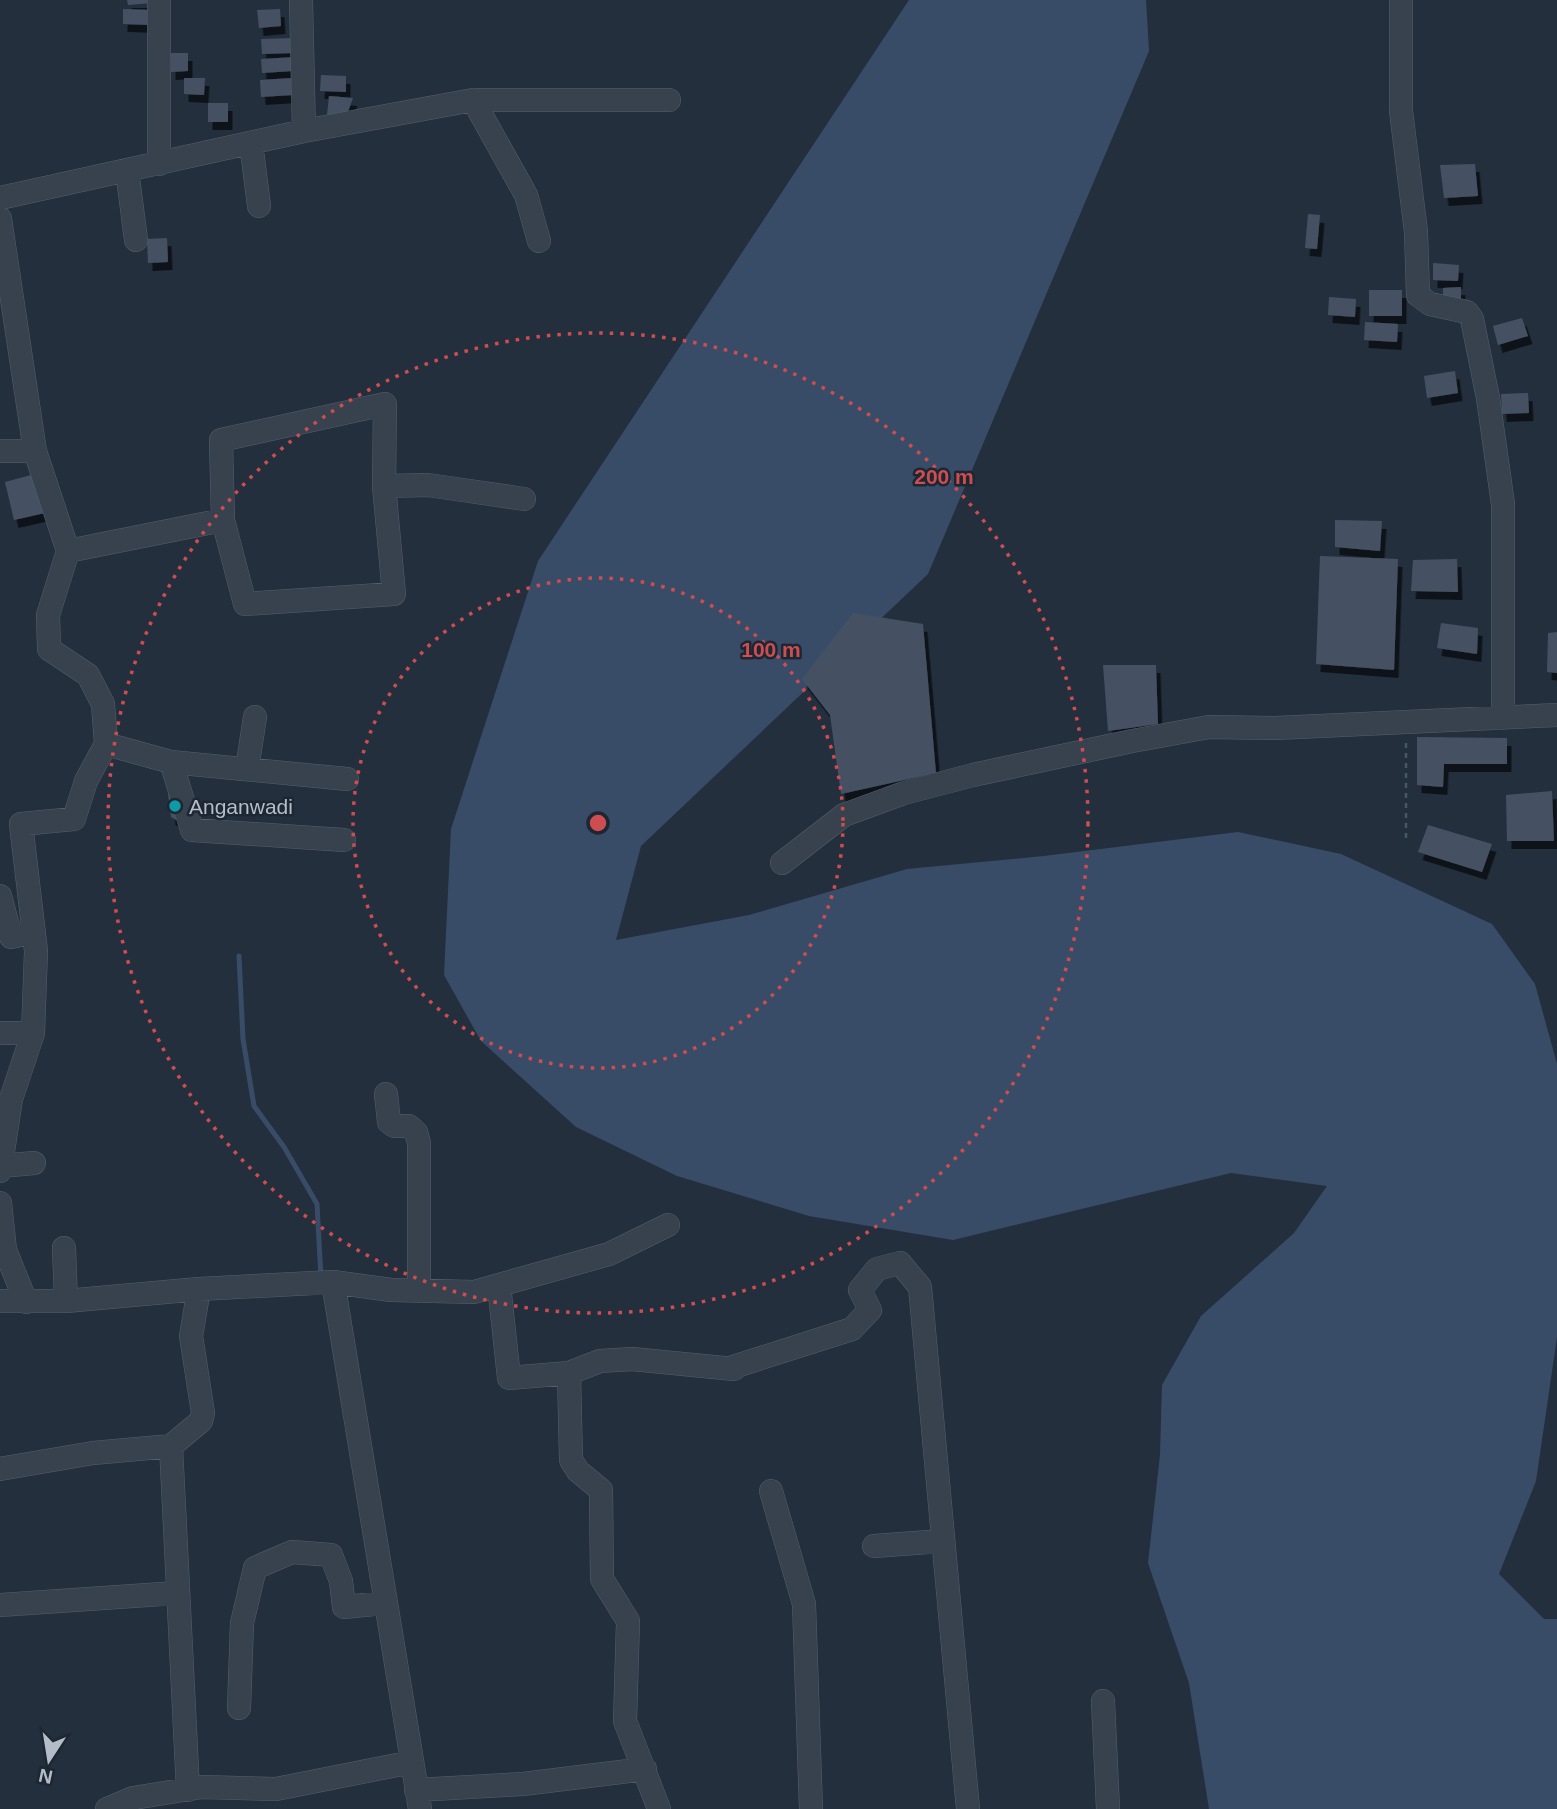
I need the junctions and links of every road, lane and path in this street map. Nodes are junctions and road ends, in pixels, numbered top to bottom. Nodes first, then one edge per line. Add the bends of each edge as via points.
1 (159, 0) edge
2 (301, 0) edge
3 (1401, 0) edge
4 (473, 100) junction
5 (669, 100) dead end
6 (304, 131) junction
7 (251, 143) junction
8 (159, 164) junction
9 (127, 170) junction
10 (0, 198) edge
11 (259, 206) dead end
12 (0, 219) edge
13 (136, 240) dead end
14 (539, 241) dead end
15 (0, 450) edge
16 (35, 451) junction
17 (384, 486) junction
18 (524, 499) dead end
19 (223, 520) junction
20 (68, 551) junction
21 (1557, 715) edge
22 (255, 717) dead end
23 (1503, 718) junction
24 (1406, 721) junction
25 (106, 744) junction
26 (172, 762) junction
27 (247, 769) junction
28 (347, 779) dead end
29 (1406, 838) dead end
30 (344, 840) dead end
31 (782, 863) dead end
32 (0, 896) edge
33 (34, 932) junction
34 (0, 1032) edge
35 (33, 1033) junction
36 (386, 1094) dead end
37 (34, 1163) dead end
38 (0, 1168) edge
39 (0, 1203) edge
40 (668, 1225) dead end
41 (64, 1248) dead end
42 (333, 1282) junction
43 (499, 1286) junction
44 (200, 1289) junction
45 (419, 1291) junction
46 (0, 1301) edge
47 (66, 1301) junction
48 (26, 1302) junction
49 (569, 1373) junction
50 (171, 1446) junction
51 (0, 1469) edge
52 (772, 1491) dead end
53 (942, 1541) junction
54 (874, 1546) dead end
55 (177, 1593) junction
56 (384, 1603) junction
57 (0, 1605) edge
58 (1103, 1701) dead end
59 (239, 1708) dead end
60 (412, 1762) junction
61 (645, 1769) junction
62 (188, 1790) junction
63 (418, 1800) edge
64 (107, 1809) edge
65 (659, 1809) edge
66 (811, 1809) edge
67 (968, 1809) edge
68 (1108, 1809) edge

1 - 8 street
2 - 6 street
3 - 23 street via 1402,111 1418,295 1430,304 1467,312 1489,398 1503,504
4 - 5 street
4 - 6 street
4 - 14 street via 526,195
6 - 7 street
7 - 8 street
7 - 11 street
8 - 9 street
9 - 10 street
9 - 13 street
12 - 16 street
15 - 16 street
16 - 20 street
17 - 18 street via 428,485
17 - 19 street via 385,404 221,440
17 - 19 street via 394,594 244,604
19 - 20 street
20 - 25 street via 48,615 49,649 88,674 103,704
21 - 23 street
22 - 27 street
23 - 24 street
24 - 29 path
24 - 31 street via 1209,727 1027,762 904,793 844,815
25 - 26 street
25 - 33 street via 86,781 74,819 21,824
26 - 27 street
26 - 30 street via 192,830
27 - 28 street
32 - 33 street via 11,937
33 - 35 street
34 - 35 street
35 - 38 street via 11,1100
36 - 45 street via 389,1122 409,1126 419,1143
37 - 38 street
39 - 48 street via 5,1250
40 - 43 street via 609,1254
41 - 47 street
42 - 44 street
42 - 45 street
42 - 56 street
43 - 45 street via 474,1292
43 - 49 street via 509,1378
44 - 47 street
44 - 50 street via 191,1336 203,1413 201,1421
46 - 48 street
47 - 48 street
49 - 53 street via 600,1361 632,1359 733,1368 852,1329 870,1310 860,1290 877,1269 900,1263 920,1287
49 - 61 street via 571,1460 601,1490 602,1579 628,1621 625,1721
50 - 51 street via 93,1452
50 - 55 street
52 - 66 street via 804,1604
53 - 54 street
53 - 67 street
55 - 57 street
55 - 62 street
56 - 59 street via 344,1607 331,1555 292,1552 255,1569 242,1623
56 - 60 street
58 - 68 street
60 - 62 street via 276,1789
60 - 63 street
61 - 63 street
61 - 65 street
62 - 64 street via 133,1798

